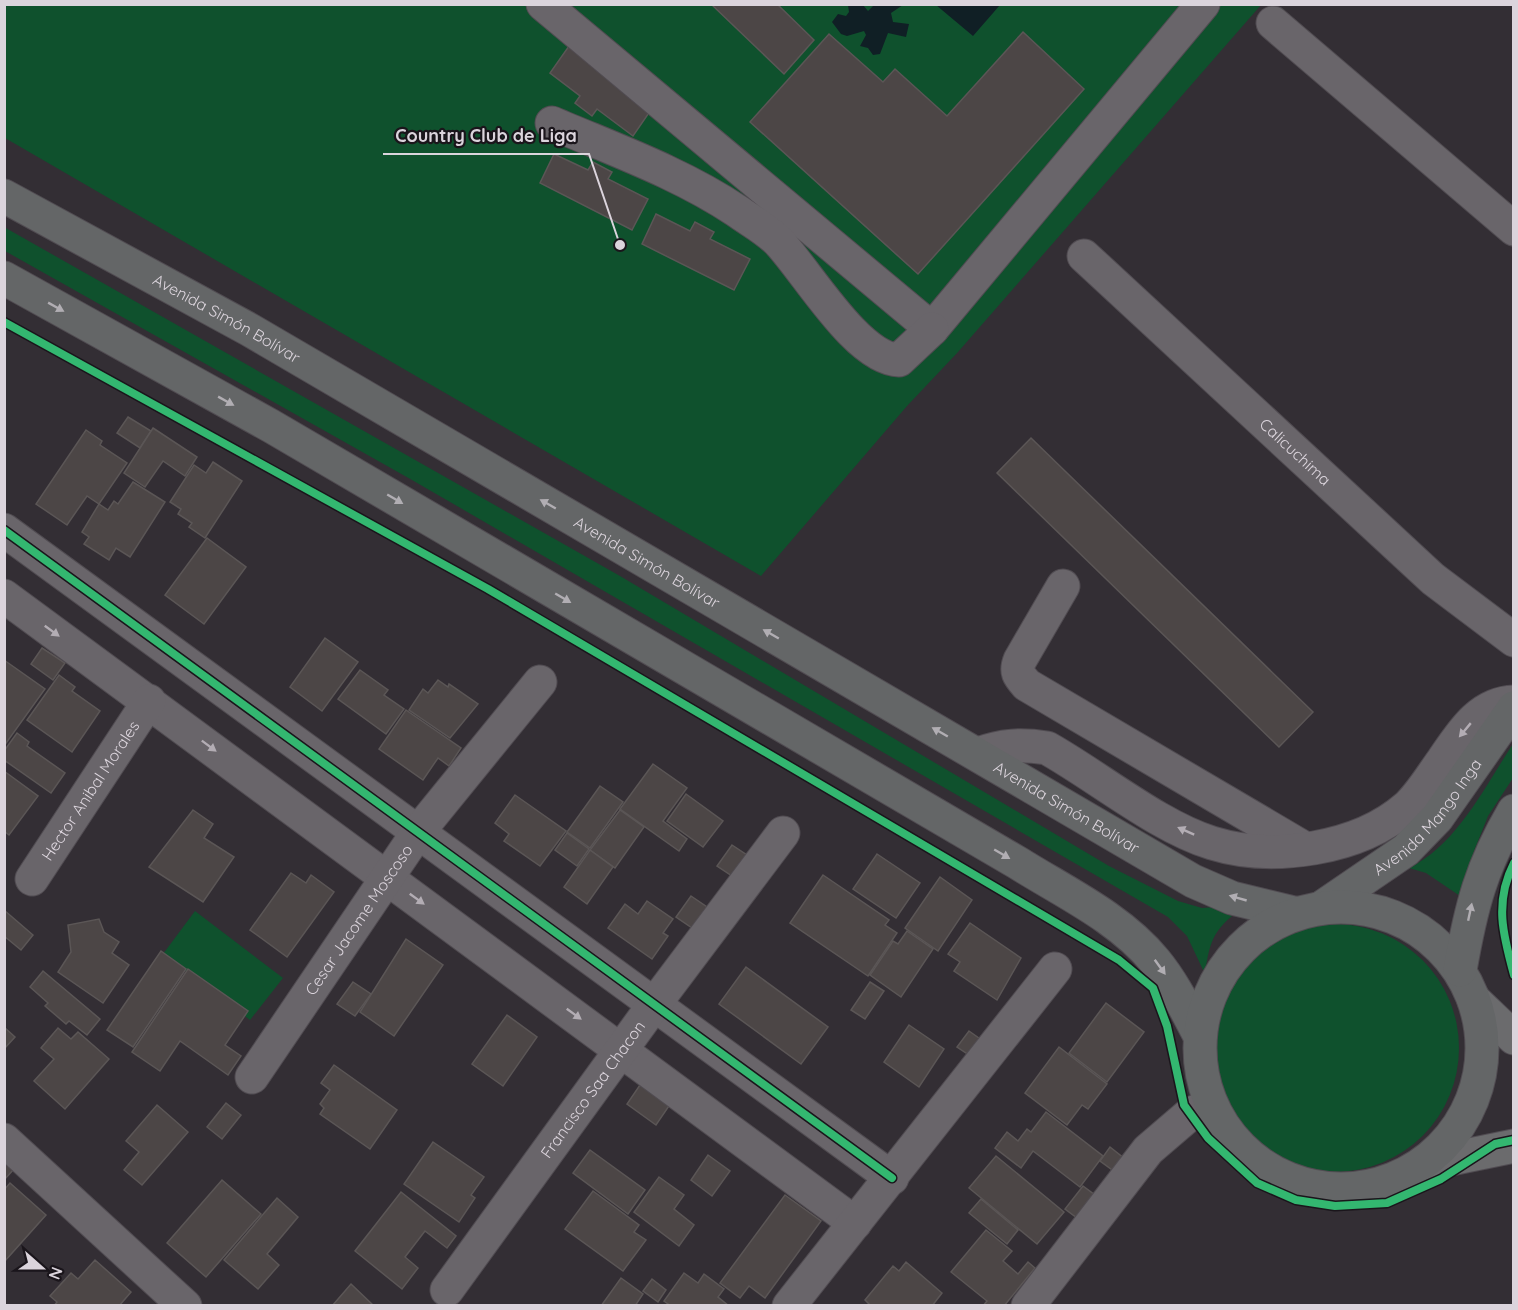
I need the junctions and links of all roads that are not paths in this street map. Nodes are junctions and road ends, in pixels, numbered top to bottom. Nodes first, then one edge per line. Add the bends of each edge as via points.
1 (543, 4) edge
2 (1203, 4) edge
3 (1273, 23) dead end
4 (552, 123) dead end
5 (4, 196) edge
6 (1514, 229) edge
7 (1084, 256) dead end
8 (4, 278) edge
9 (933, 329) junction
10 (4, 530) edge
11 (1063, 586) dead end
12 (4, 596) edge
13 (1514, 640) edge
14 (540, 682) dead end
15 (149, 701) junction
16 (1514, 702) edge
17 (1514, 708) edge
18 (978, 754) junction
19 (1514, 811) edge
20 (418, 832) junction
21 (783, 833) dead end
22 (1304, 848) junction
23 (387, 878) junction
24 (32, 879) dead end
25 (1309, 910) junction
26 (1055, 969) dead end
27 (1460, 970) junction
28 (1474, 1000) junction
29 (653, 1006) junction
30 (1200, 1036) junction
31 (1514, 1038) edge
32 (622, 1049) junction
33 (252, 1077) dead end
34 (1211, 1105) junction
35 (4, 1140) edge
36 (1514, 1146) edge
37 (1421, 1165) junction
38 (892, 1178) junction
39 (855, 1223) junction
40 (447, 1290) dead end
41 (185, 1305) edge
42 (789, 1305) edge
43 (1028, 1305) edge

1 - 9 street
2 - 9 street
3 - 6 street
4 - 9 street via 685,180 765,230 800,266 833,311 882,356 899,360
18 -> 5 highway, Avenida Simón Bolívar via 250,330
7 - 13 street, Calicuchima via 1432,579
8 -> 30 highway via 271,426 1113,922 1154,960 1179,995
10 - 20 street
11 - 22 street via 1020,660 1017,669 1027,685
12 -> 15 street
14 - 20 street, Cesar Jacome Moscoso
15 -> 23 street
15 - 24 street, Hector Anibal Morales
16 -> 22 street via 1502,702 1480,714 1407,806 1376,828
17 - 25 highway, Avenida Mango Inga via 1437,818 1406,850
22 -> 18 street via 1262,852 1212,843 1173,826 1047,748 1024,744
25 -> 18 highway, Avenida Simón Bolívar via 1232,897 1193,881
27 -> 19 highway via 1470,908 1482,871
20 - 23 street, Cesar Jacome Moscoso
20 - 29 street
21 - 29 street, Francisco Saa Chacon
23 -> 32 street
23 - 33 street, Cesar Jacome Moscoso
25 - 27 highway, Avenida Simón Bolívar via 1376,909 1424,932
25 - 30 highway, Avenida Mango Inga via 1265,928 1240,948 1220,974 1206,1004
26 - 38 street
27 - 28 highway, Avenida Simón Bolívar
28 - 31 main road
28 - 37 highway, Avenida Simón Bolívar via 1482,1036 1480,1073 1469,1109 1448,1140
29 - 32 street, Francisco Saa Chacon
29 - 38 street
30 - 34 highway, Avenida Simón Bolívar via 1201,1071
32 - 39 street
32 - 40 street, Francisco Saa Chacon
34 - 37 highway, Avenida Simón Bolívar via 1229,1136 1254,1161 1285,1179 1319,1188 1354,1189 1389,1181
34 - 43 street via 1190,1114 1148,1150
35 - 41 street
36 - 37 main road
38 - 39 street
39 - 42 street

